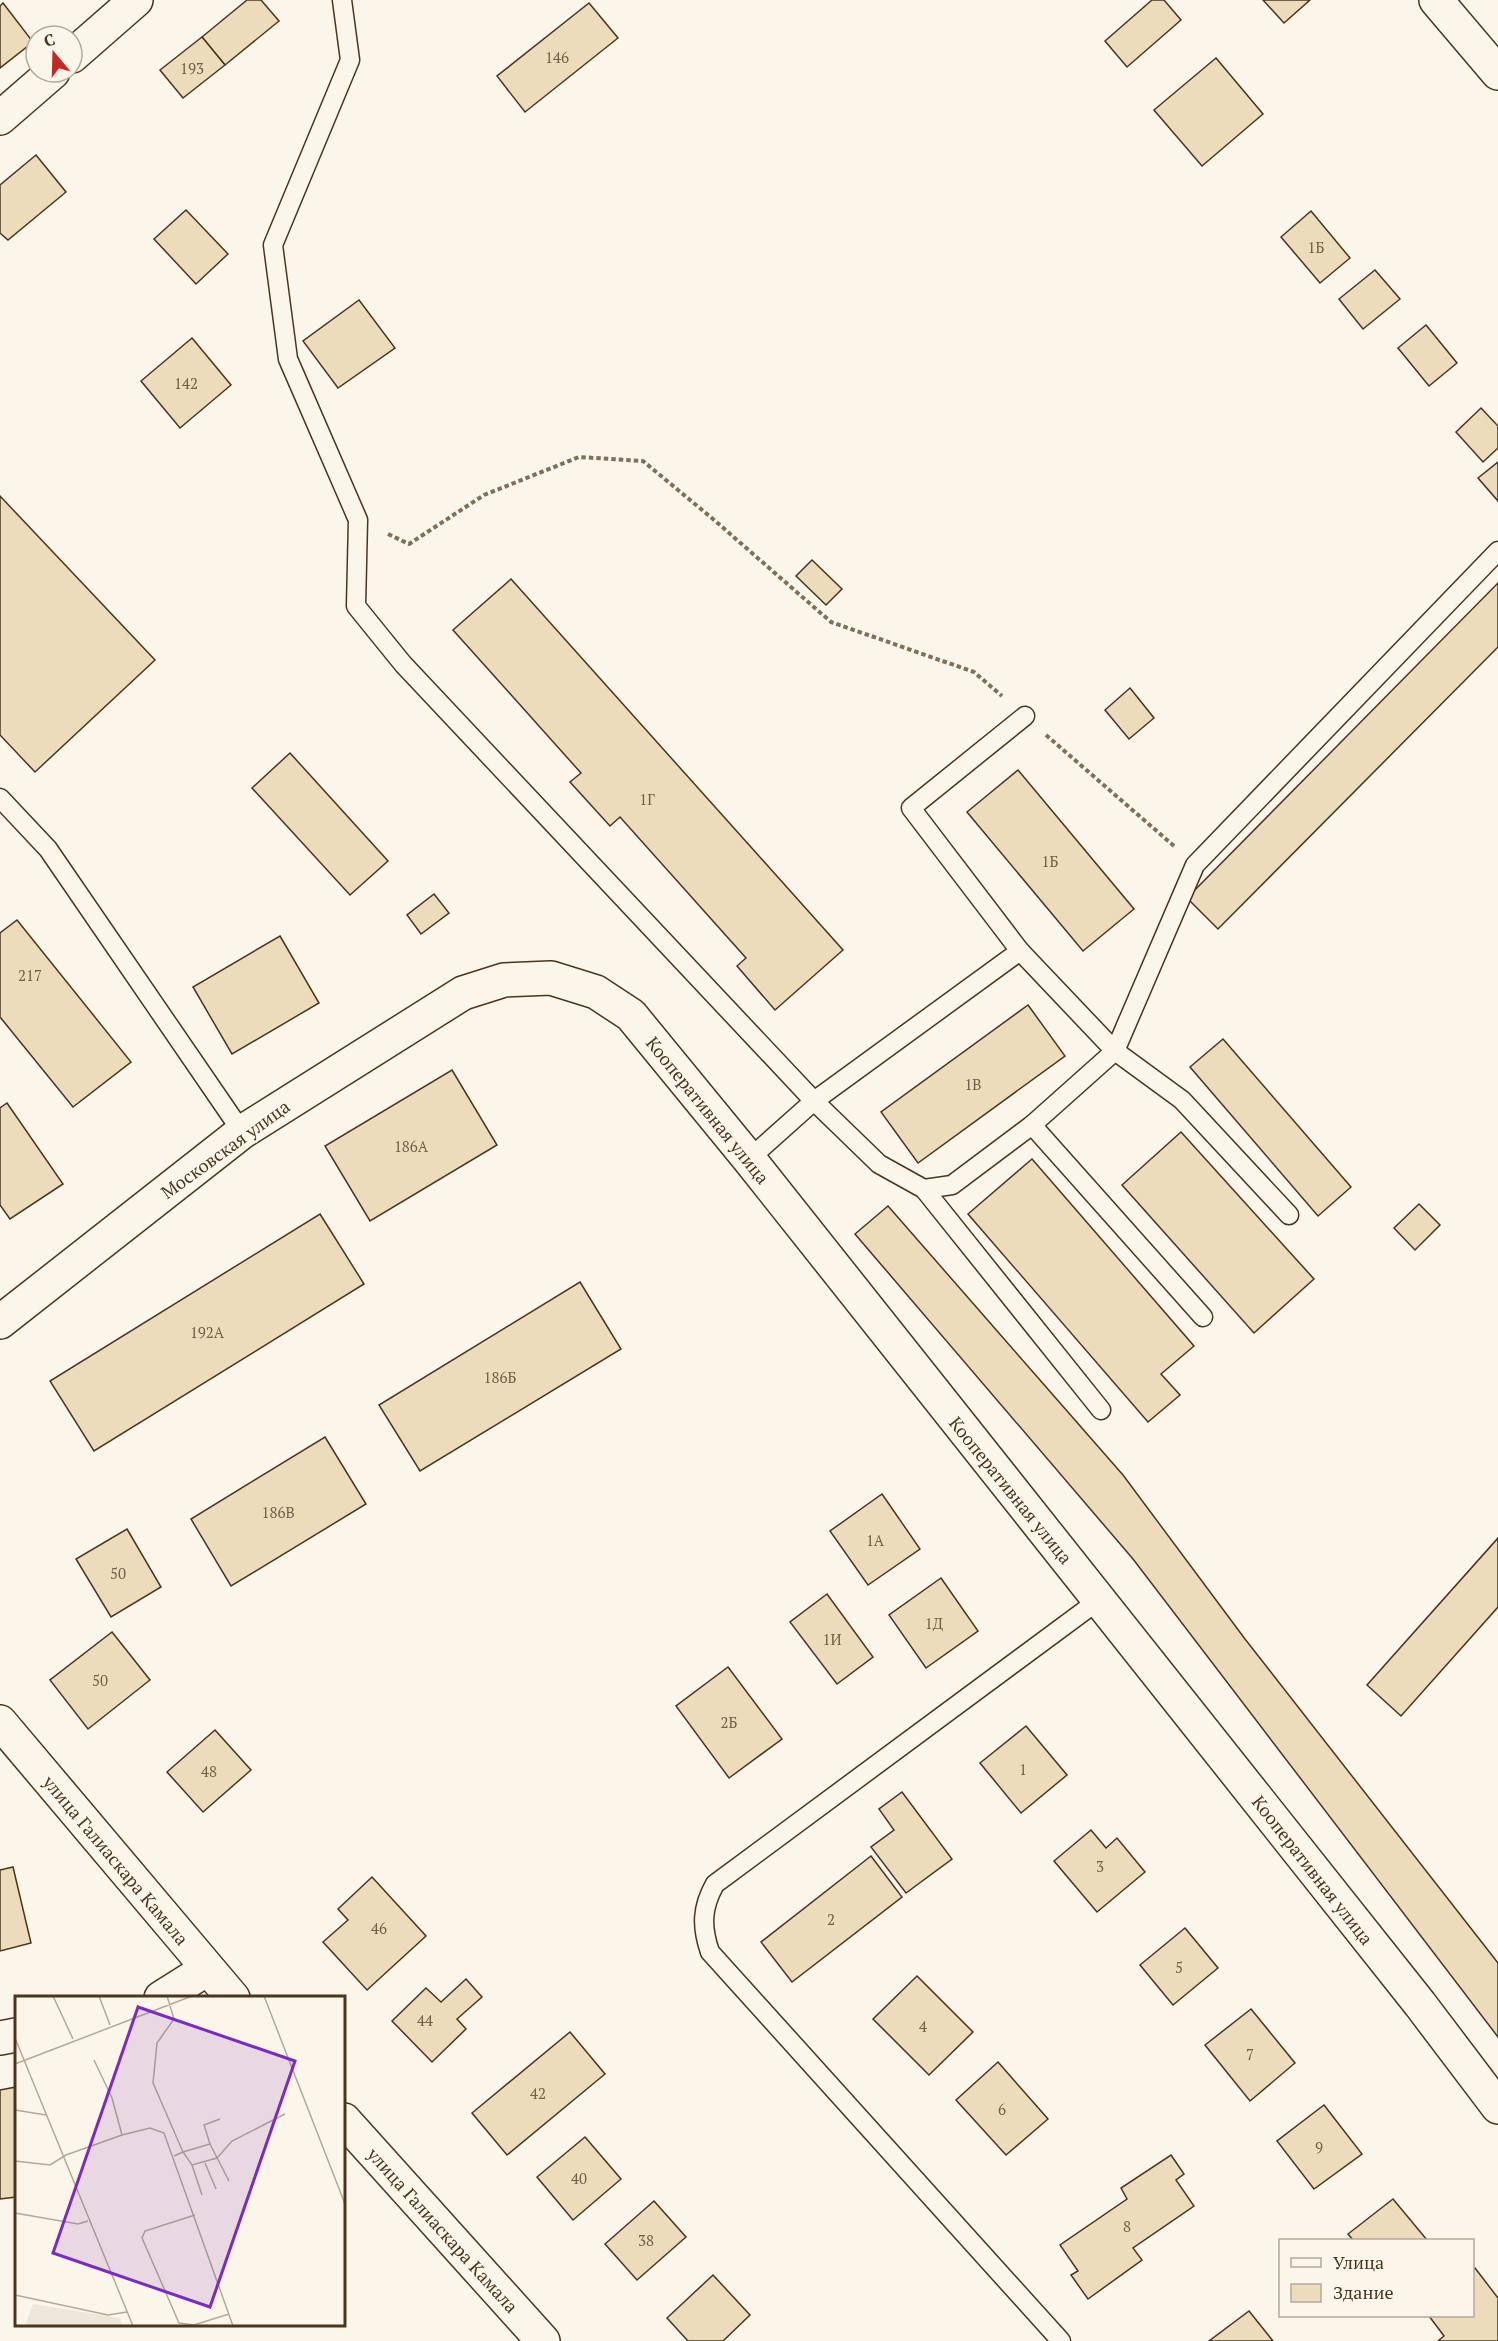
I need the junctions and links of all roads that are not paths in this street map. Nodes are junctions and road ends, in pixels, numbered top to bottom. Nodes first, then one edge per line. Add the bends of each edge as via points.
1 (136, 0) edge
2 (342, 0) edge
3 (1436, 0) edge
4 (84, 46) edge
5 (1498, 74) edge
6 (39, 84) edge
7 (0, 118) edge
8 (1498, 551) edge
9 (1025, 716) road end
10 (0, 798) edge
11 (1020, 951) junction
12 (463, 993) joint
13 (1115, 1051) junction
14 (814, 1101) junction
15 (1032, 1125) junction
16 (242, 1132) junction
17 (749, 1159) junction
18 (924, 1189) junction
19 (1289, 1215) dead end
20 (1203, 1317) dead end
21 (0, 1322) edge
22 (1101, 1410) dead end
23 (1099, 1600) junction
24 (0, 1722) edge
25 (207, 1969) junction
26 (164, 1996) edge
27 (231, 1996) edge
28 (15, 2035) edge
29 (0, 2038) edge
30 (1498, 2107) edge
31 (345, 2121) edge
32 (543, 2341) edge
33 (1061, 2341) edge

1 - 4 street
2 - 14 lane via 351,60 273,245 288,359 358,519 356,606 403,664
3 - 5 street
6 - 7 street
8 - 13 lane via 1195,865
9 - 11 lane via 911,808
10 - 16 lane via 48,849
11 - 13 lane
11 - 14 lane
12 - 16 street, Московская улица
12 - 17 street, Кооперативная улица via 504,980 551,978 596,992 631,1015
13 - 15 lane
13 - 19 lane via 1182,1100
14 - 17 lane
14 - 18 lane via 879,1164
15 - 18 lane via 952,1185
15 - 20 lane
16 - 21 street, Московская улица
17 - 23 street, Кооперативная улица
18 - 22 lane
23 - 30 street, Кооперативная улица
23 - 33 lane via 715,1884 703,1916 710,1952
24 - 25 street, улица Галиаскара Камала
25 - 26 street
25 - 27 street, улица Галиаскара Камала
28 - 29 street
31 - 32 street, улица Галиаскара Камала

